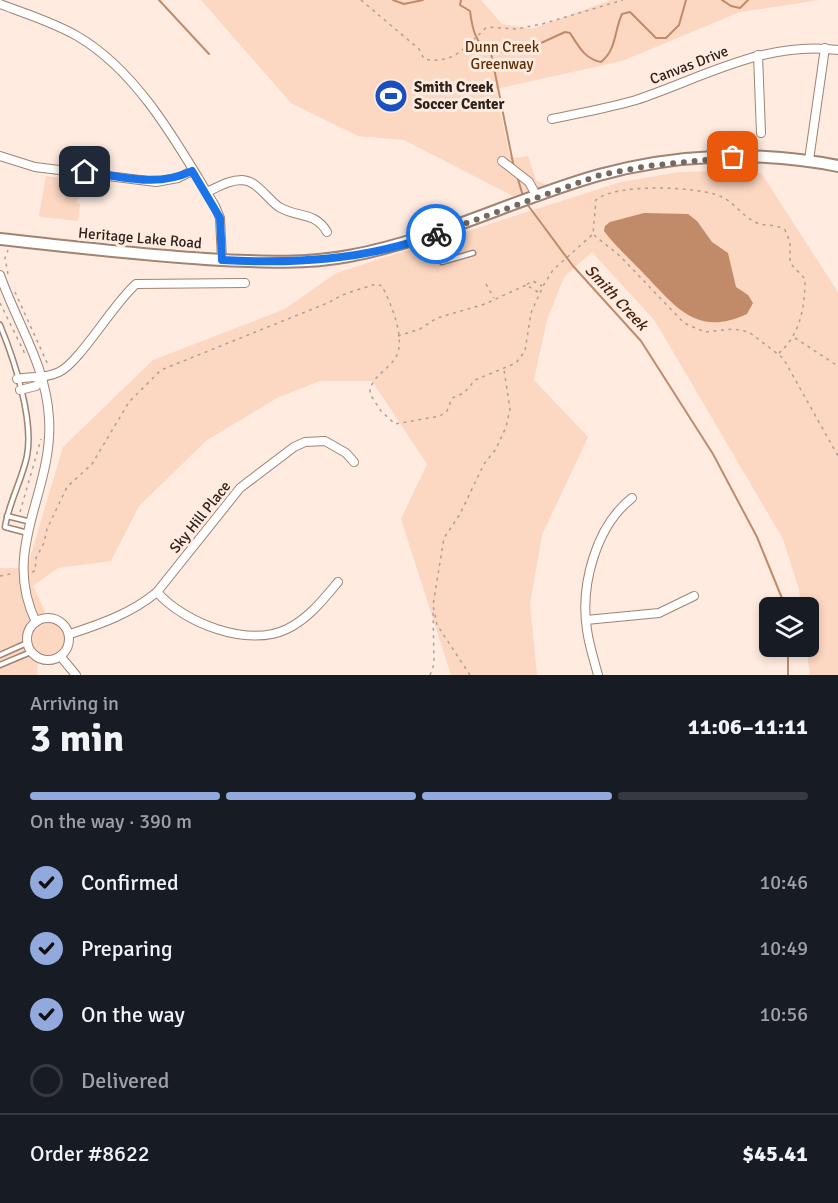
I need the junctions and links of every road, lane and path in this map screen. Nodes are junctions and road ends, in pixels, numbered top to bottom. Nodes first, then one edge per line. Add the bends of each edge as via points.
1 (361, 0) edge
2 (623, 0) edge
3 (0, 4) edge
4 (825, 48) junction
5 (838, 50) edge
6 (758, 55) junction
7 (552, 119) dead end
8 (761, 133) dead end
9 (0, 156) edge
10 (809, 160) junction
11 (502, 161) dead end
12 (838, 166) edge
13 (192, 171) junction
14 (207, 192) junction
15 (537, 197) junction
16 (327, 232) dead end
17 (594, 234) junction
18 (0, 239) edge
19 (422, 239) junction
20 (11, 248) dead end
21 (473, 253) dead end
22 (222, 260) junction
23 (4, 275) edge
24 (245, 283) dead end
25 (486, 284) dead end
26 (526, 285) junction
27 (544, 285) junction
28 (14, 290) dead end
29 (539, 293) junction
30 (494, 298) junction
31 (0, 303) edge
32 (0, 325) edge
33 (398, 336) junction
34 (794, 338) junction
35 (778, 354) junction
36 (29, 364) dead end
37 (838, 366) edge
38 (50, 369) dead end
39 (503, 369) junction
40 (44, 378) junction
41 (17, 379) junction
42 (20, 390) junction
43 (41, 435) dead end
44 (838, 456) edge
45 (354, 462) dead end
46 (632, 498) dead end
47 (7, 516) junction
48 (19, 516) dead end
49 (27, 521) junction
50 (24, 532) junction
51 (19, 573) junction
52 (0, 576) edge
53 (338, 582) dead end
54 (158, 592) junction
55 (694, 596) dead end
56 (433, 607) junction
57 (586, 621) junction
58 (36, 622) junction
59 (70, 634) junction
60 (27, 643) junction
61 (31, 652) junction
62 (0, 655) edge
63 (61, 657) junction
64 (1, 663) edge
65 (76, 675) edge
66 (430, 675) edge
67 (470, 675) edge
68 (598, 675) edge

1 - 2 path via 419,50 424,59 447,60 488,27 542,24
3 - 13 street via 77,36 113,63 149,102
4 - 5 street, Canvas Drive
4 - 6 street, Canvas Drive
4 - 10 street
6 - 7 street, Canvas Drive via 638,99
6 - 8 street
9 - 13 street via 35,167 156,182
10 - 12 main road, Heritage Lake Road
10 - 15 main road, Heritage Lake Road via 733,157 647,166 600,175
11 - 15 street via 529,182
13 - 14 street
14 - 16 street via 230,181 250,182 282,209 313,216
14 - 22 street via 220,218
15 - 19 main road, Heritage Lake Road
17 - 27 path via 553,270
17 - 34 path via 597,198 662,187 712,193 738,207 755,223 782,227 790,242 790,263 805,279
17 - 35 path via 684,323 705,332 749,332
18 - 22 main road, Heritage Lake Road via 162,258
19 - 21 lane via 442,262
19 - 22 main road, Heritage Lake Road via 346,257 301,262
20 - 23 path via 6,251
23 - 40 street
24 - 40 street via 136,284 65,368
25 - 30 path
26 - 27 path via 532,280
26 - 29 path
26 - 30 path
27 - 29 path
28 - 38 path
29 - 39 path via 531,313 525,351 516,363
30 - 33 path
31 - 36 path
32 - 41 lane
33 - 39 path via 393,361 369,390 375,405 395,424 440,416 447,411 452,398 464,393 476,380
33 - 51 path via 389,301 382,286 376,284 339,295 160,370 129,402 92,464 67,487 47,529 35,571
34 - 35 path
34 - 37 path
35 - 44 path via 790,366
39 - 56 path via 510,408 507,427 444,538
40 - 41 street
40 - 42 street via 36,386
40 - 49 street via 50,438
41 - 42 lane
42 - 47 lane via 28,430 27,453
43 - 48 path
45 - 54 street, Sky Hill Place via 325,441 294,447 240,488
46 - 57 street via 618,509 592,564
47 - 49 lane
47 - 50 lane via 5,527
49 - 50 street
50 - 51 street
51 - 52 path
51 - 58 street via 24,597
53 - 54 street via 297,623 274,633 234,633 188,618
54 - 59 street, Sky Hill Place via 122,615
55 - 57 street via 659,613
56 - 66 path via 434,664
56 - 67 path via 437,625
57 - 68 street
58 - 59 street via 56,619
58 - 60 street via 28,632
59 - 63 street via 69,646
60 - 61 street
60 - 62 lane
61 - 63 street via 48,661
61 - 64 lane
63 - 65 street

